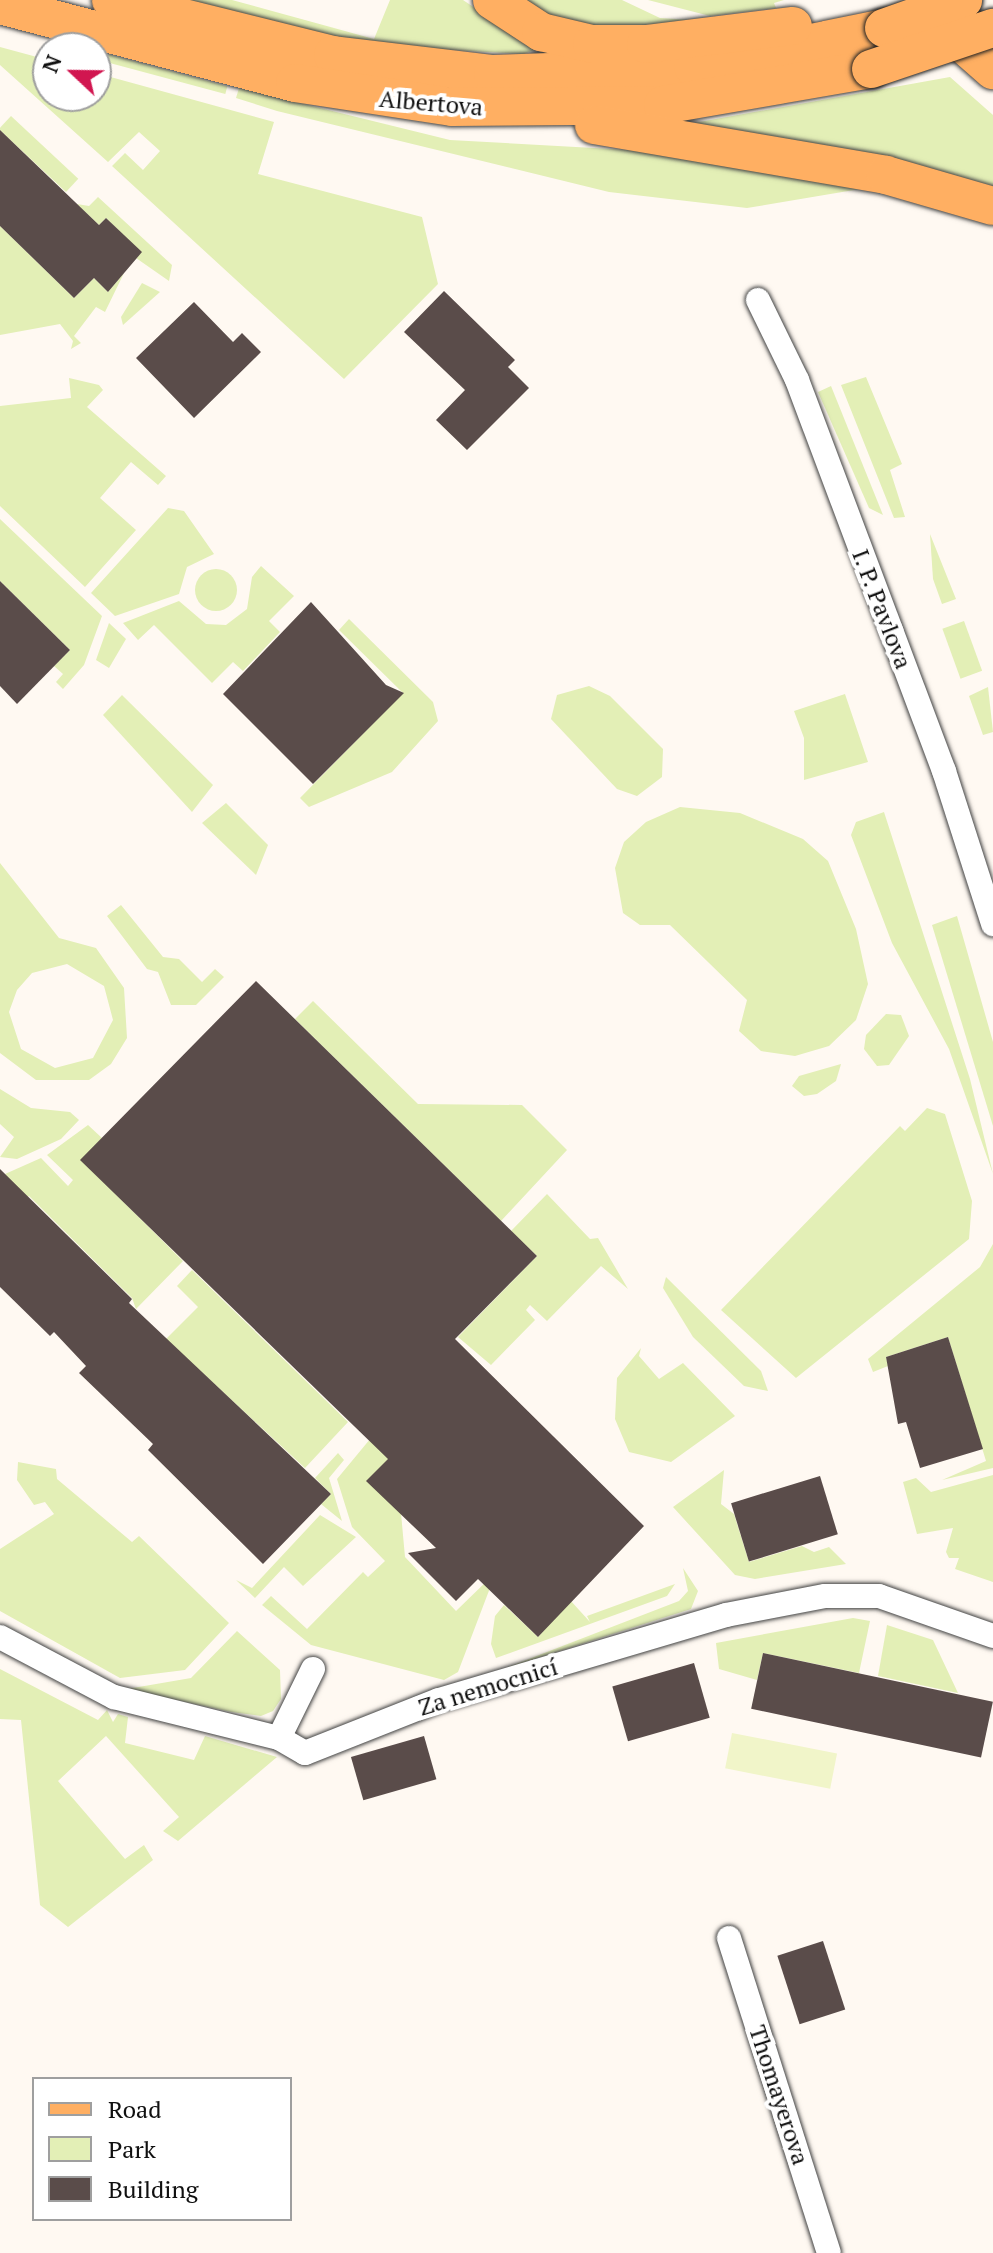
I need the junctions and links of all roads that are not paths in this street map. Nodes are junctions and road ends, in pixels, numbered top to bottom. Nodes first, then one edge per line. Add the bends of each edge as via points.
1 (111, 0) edge
2 (492, 0) edge
3 (913, 0) edge
4 (952, 0) edge
5 (963, 0) edge
6 (0, 5) edge
7 (993, 28) edge
8 (828, 31) junction
9 (993, 36) edge
10 (993, 70) edge
11 (496, 109) junction
12 (993, 206) edge
13 (758, 300) dead end
14 (993, 924) edge
15 (993, 1636) edge
16 (0, 1637) edge
17 (313, 1669) dead end
18 (279, 1738) junction
19 (729, 1938) dead end
20 (829, 2253) edge

1 - 8 main road, Albertova via 333,55 438,71 653,71 759,57
2 - 8 main road via 541,32 592,44
3 - 10 main road
4 - 9 main road
5 - 8 main road, bridge via 884,28
6 - 11 main road, Albertova via 351,95
7 - 11 main road, Albertova, bridge via 871,69 725,99
11 - 12 main road via 805,159
13 - 14 street, I. P. Pavlova via 797,380 944,771
15 - 18 street, Za nemocnicí via 879,1596 825,1596 726,1615 439,1700 305,1753
16 - 18 street, Za nemocnicí via 114,1697
17 - 18 street
19 - 20 street, Thomayerova

